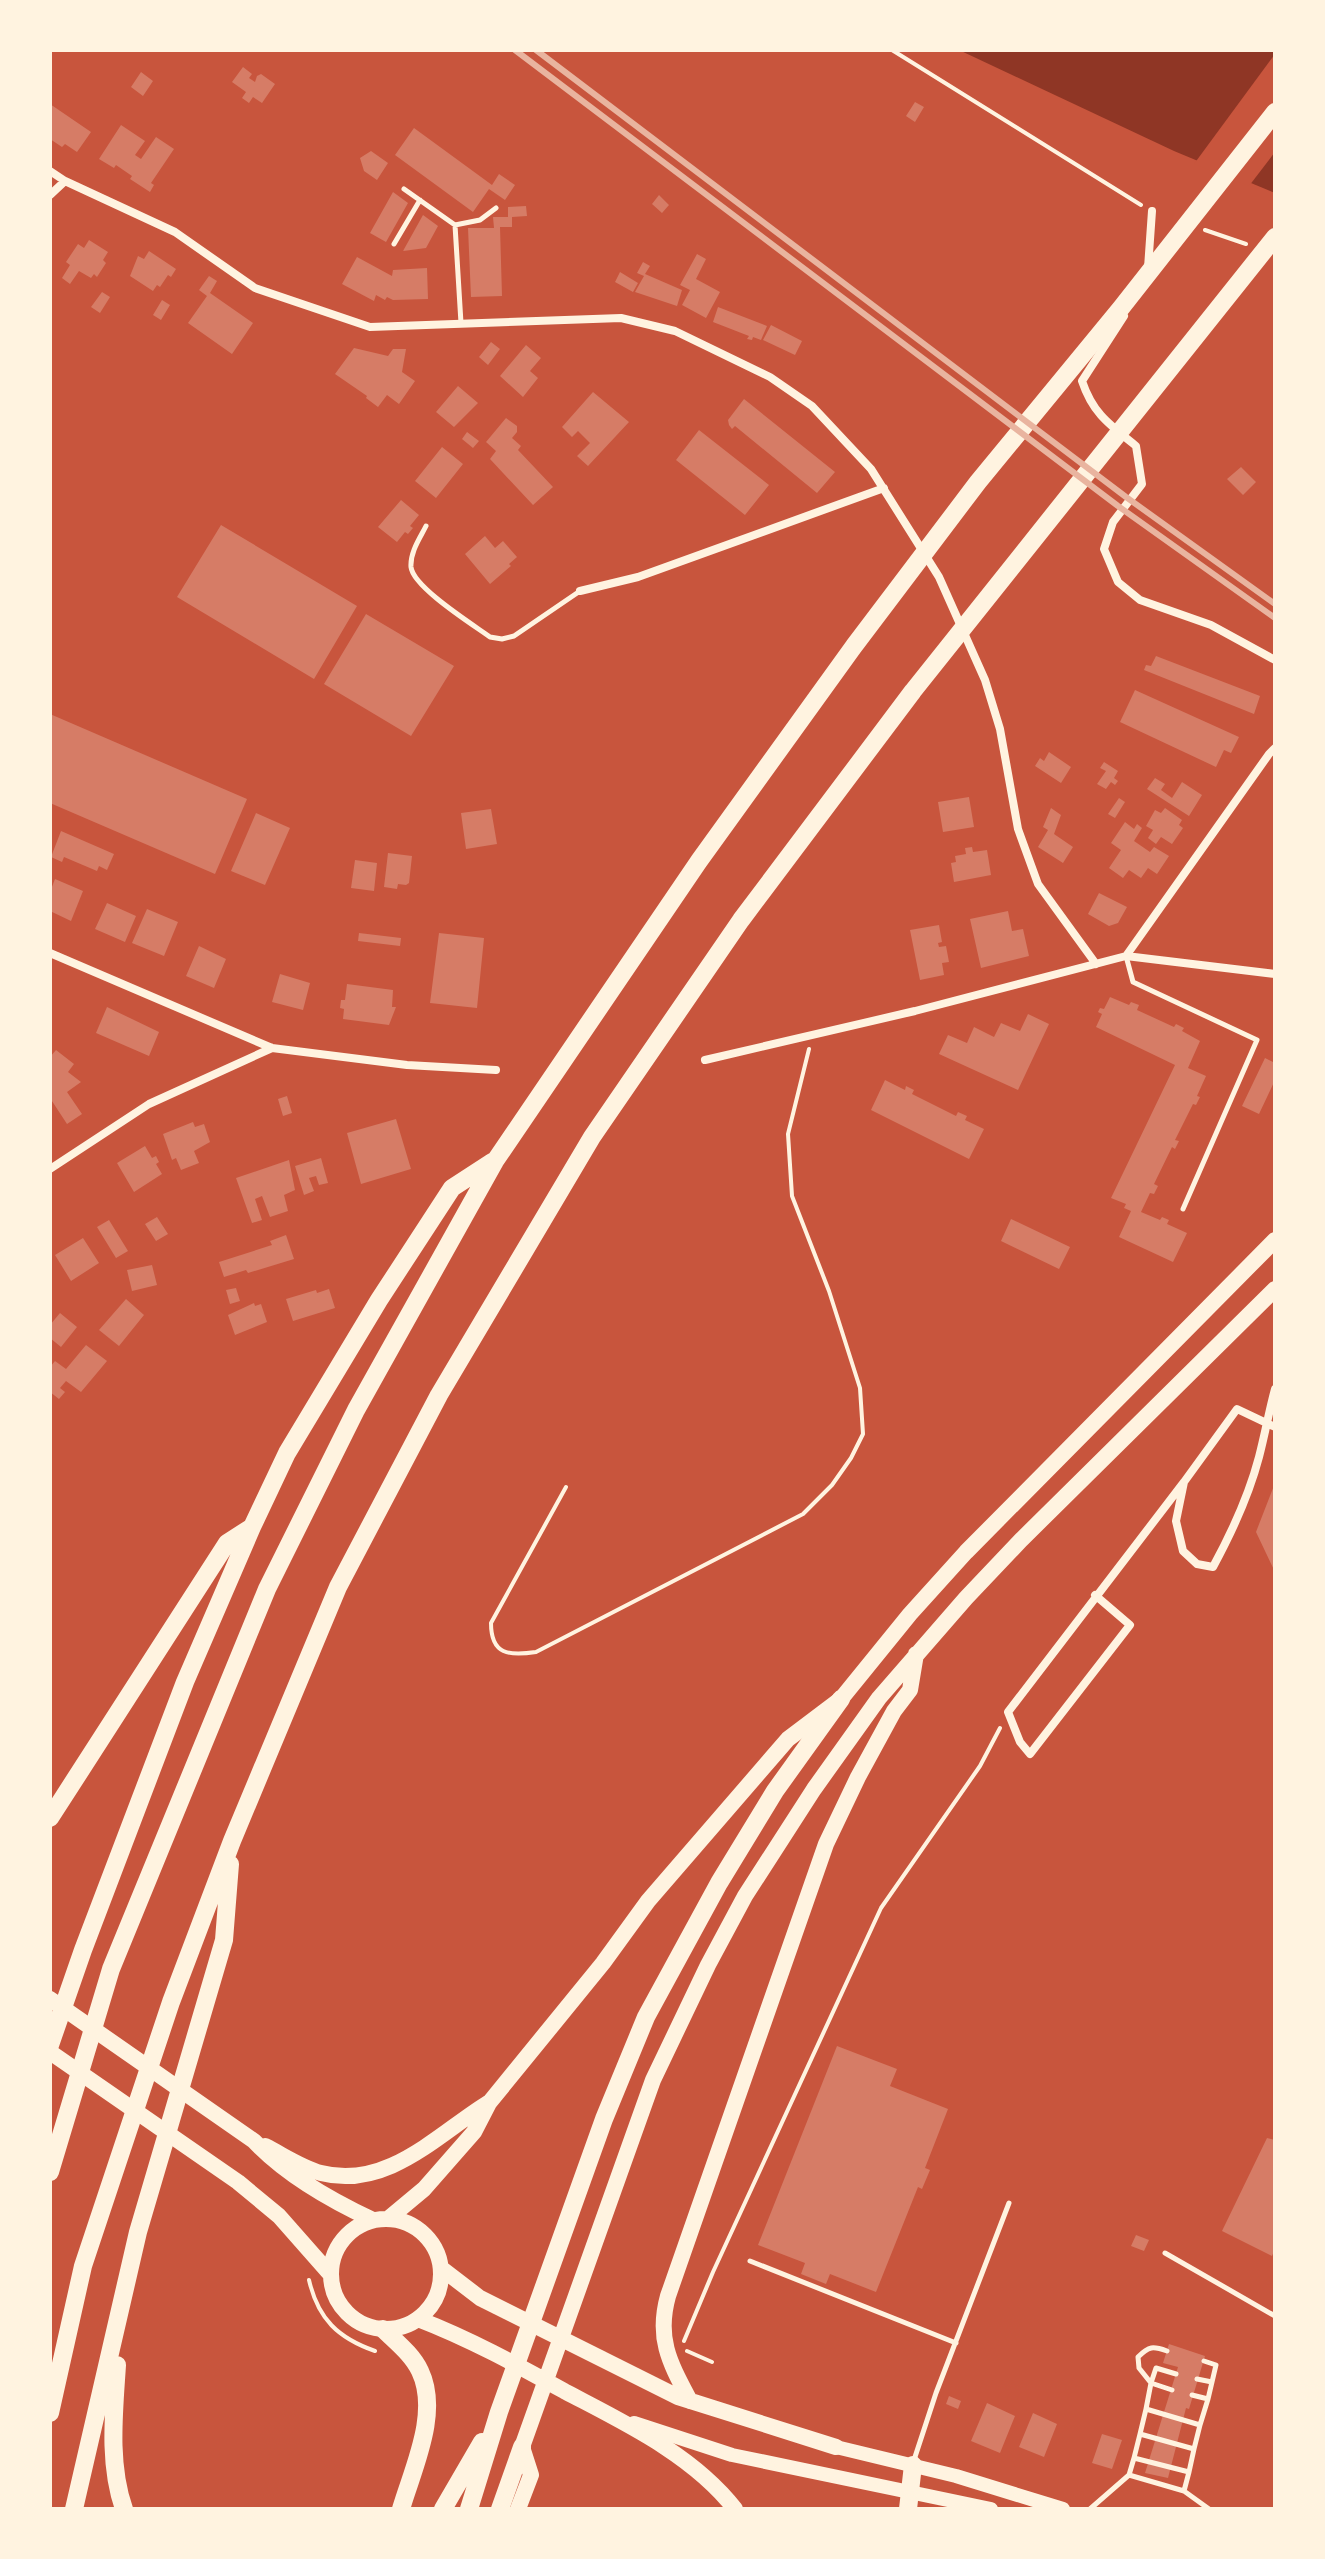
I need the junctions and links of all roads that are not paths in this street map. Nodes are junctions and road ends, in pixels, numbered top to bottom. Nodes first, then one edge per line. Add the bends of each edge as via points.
1 (1275, 112) edge
2 (50, 171) edge
3 (65, 181) junction
4 (404, 189) dead end
5 (50, 195) edge
6 (420, 200) junction
7 (496, 208) dead end
8 (1152, 211) road end
9 (455, 225) junction
10 (1275, 237) edge
11 (394, 244) dead end
12 (461, 324) junction
13 (884, 488) junction
14 (426, 526) dead end
15 (580, 591) joint
16 (1275, 660) edge
17 (1275, 748) edge
18 (50, 953) edge
19 (1126, 956) junction
20 (1096, 964) junction
21 (1275, 974) edge
22 (272, 1048) junction
23 (705, 1060) dead end
24 (496, 1070) dead end
25 (495, 1161) junction
26 (50, 1169) edge
27 (1183, 1209) dead end
28 (1275, 1240) edge
29 (1275, 1289) edge
30 (1275, 1389) edge
31 (1266, 1421) junction
32 (1275, 1427) edge
33 (1184, 1482) junction
34 (252, 1527) junction
35 (1095, 1595) junction
36 (916, 1654) junction
37 (841, 1699) junction
38 (50, 1818) edge
39 (232, 1841) junction
40 (50, 1999) edge
41 (50, 2045) edge
42 (50, 2052) edge
43 (489, 2103) junction
44 (254, 2141) junction
45 (50, 2172) edge
46 (1009, 2203) dead end
47 (381, 2220) junction
48 (1165, 2253) dead end
49 (750, 2261) dead end
50 (441, 2268) junction
51 (331, 2275) junction
52 (1275, 2316) edge
53 (120, 2317) junction
54 (418, 2319) junction
55 (383, 2329) junction
56 (956, 2343) junction
57 (1167, 2351) dead end
58 (1204, 2361) dead end
59 (1176, 2374) dead end
60 (1197, 2379) dead end
61 (1212, 2382) junction
62 (1151, 2383) junction
63 (1172, 2390) dead end
64 (1192, 2395) dead end
65 (1208, 2399) junction
66 (690, 2401) junction
67 (1146, 2409) junction
68 (499, 2412) junction
69 (50, 2413) edge
70 (608, 2414) junction
71 (1200, 2425) junction
72 (1140, 2434) junction
73 (522, 2447) junction
74 (836, 2447) joint
75 (1194, 2449) junction
76 (1134, 2458) junction
77 (913, 2465) junction
78 (1189, 2472) junction
79 (1129, 2475) junction
80 (1184, 2491) junction
81 (909, 2501) edge
82 (74, 2509) edge
83 (124, 2509) edge
84 (401, 2509) edge
85 (443, 2509) edge
86 (469, 2509) edge
87 (500, 2509) edge
88 (518, 2509) edge
89 (735, 2509) edge
90 (991, 2509) edge
91 (1063, 2509) edge
92 (1090, 2509) edge
93 (1209, 2509) edge

1 - 25 highway via 978,482 854,646 699,861
2 - 3 street
3 - 5 street
3 - 12 street via 175,232 255,288 370,327
4 - 6 lane
6 - 9 lane
6 - 11 lane
7 - 9 lane via 480,220
8 - 16 street via 1148,267 1122,321 1082,381 1101,418 1136,446 1142,484 1113,522 1104,549 1118,582 1140,600 1211,625
9 - 12 lane
10 - 39 highway via 913,691 741,920 592,1137 455,1367 338,1587
12 - 13 street via 621,318 675,331 770,377 812,406
13 - 15 street via 638,577
13 - 20 street via 939,577 985,680 1000,729 1018,829 1038,884
14 - 15 lane via 411,570 419,583 490,637 514,636
17 - 19 street
18 - 22 street
19 - 20 street
19 - 21 street
19 - 27 lane via 1133,982 1257,1040
20 - 23 street
22 - 24 street
22 - 26 street via 149,1104
25 - 34 highway via 452,1188 287,1453
25 - 45 highway via 356,1410 267,1589 111,1969
28 - 37 main road via 966,1552
29 - 36 main road via 1021,1540
30 - 31 street
31 - 32 street
31 - 33 street via 1237,1409
31 - 33 street via 1233,1532 1213,1567 1197,1564 1183,1551 1176,1521
33 - 35 street
34 - 38 highway via 227,1543
34 - 41 highway via 185,1682
35 - 35 street via 1008,1712 1030,1754 1130,1625
36 - 66 main road via 910,1690 826,1844 668,2296 664,2340
36 - 73 main road via 814,1789 708,1965 653,2080
37 - 43 main road via 788,1739 648,1901
37 - 68 highway via 775,1791 646,2017
39 - 53 highway via 224,1940 138,2232
39 - 69 highway via 171,2002 83,2266
40 - 44 main road
42 - 51 main road via 238,2182 279,2216
43 - 44 main road via 409,2157 353,2175 319,2173
43 - 47 main road via 474,2132 424,2189
44 - 47 main road via 275,2163 351,2210
46 - 56 lane
47 - 50 main road via 401,2221 424,2234
47 - 51 main road via 361,2225 342,2240
48 - 52 lane
49 - 56 lane
50 - 54 main road via 438,2293
50 - 66 main road via 494,2305
51 - 55 main road via 343,2309 357,2321
53 - 82 highway
53 - 83 highway via 114,2445
54 - 55 main road
54 - 70 main road via 482,2346
55 - 84 highway via 409,2355 426,2391 424,2428
56 - 77 lane
57 - 62 lane via 1153,2346 1138,2357 1139,2368
58 - 61 lane via 1216,2365
59 - 62 lane via 1156,2368
60 - 61 lane
61 - 65 lane
62 - 63 lane
62 - 67 lane
64 - 65 lane
65 - 71 lane
66 - 74 main road
67 - 71 lane
67 - 72 lane
68 - 85 highway
68 - 86 highway
70 - 81 main road via 732,2455
70 - 89 main road via 703,2475
71 - 75 lane
72 - 75 lane
72 - 76 lane
73 - 87 highway
73 - 88 main road via 531,2475
74 - 77 main road
75 - 78 lane
76 - 78 lane
76 - 79 lane
77 - 81 highway
77 - 91 main road
78 - 80 lane
79 - 80 lane
79 - 92 lane
80 - 93 lane
81 - 90 main road

